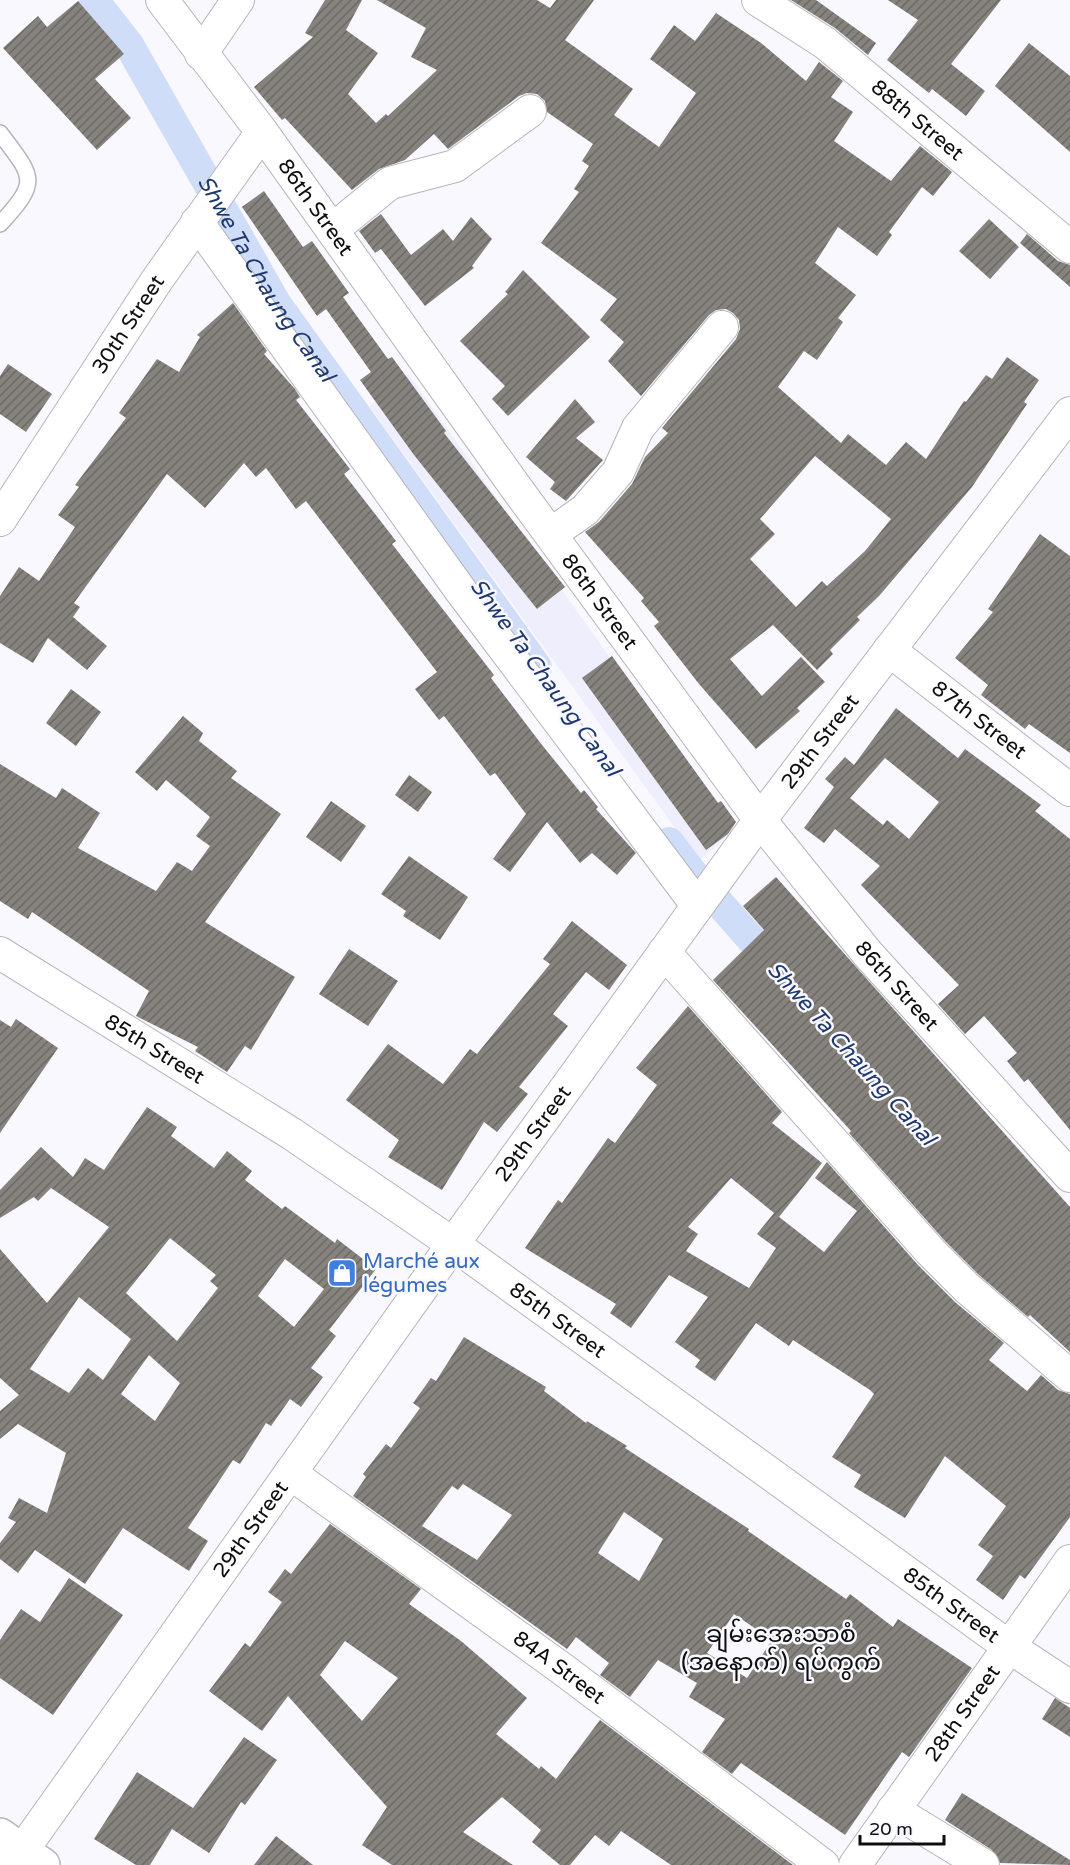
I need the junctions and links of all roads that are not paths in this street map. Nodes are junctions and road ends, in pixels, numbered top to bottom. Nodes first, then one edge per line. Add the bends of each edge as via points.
1 (162, 0) edge
2 (238, 0) edge
3 (762, 1) edge
4 (201, 54) junction
5 (530, 111) dead end
6 (0, 133) edge
7 (255, 141) junction
8 (203, 214) junction
9 (0, 224) edge
10 (332, 230) junction
11 (1070, 247) edge
12 (722, 327) dead end
13 (1070, 413) edge
14 (0, 520) edge
15 (551, 534) junction
16 (889, 650) junction
17 (1070, 790) edge
18 (760, 820) junction
19 (698, 904) junction
20 (664, 952) junction
21 (0, 953) edge
22 (1070, 1176) edge
23 (453, 1244) junction
24 (1070, 1376) edge
25 (290, 1473) junction
26 (1070, 1561) edge
27 (1008, 1646) junction
28 (1070, 1687) edge
29 (894, 1810) junction
30 (19, 1854) edge
31 (823, 1865) edge
32 (855, 1865) edge
33 (983, 1865) edge

1 - 4 street, 86th Street
2 - 4 street
3 - 11 street, 88th Street via 825,43
4 - 7 street, 86th Street
5 - 10 street via 455,166 390,183
6 - 9 lane via 26,167 29,179 24,198
7 - 8 street, 30th Street
7 - 10 street, 86th Street
8 - 14 street, 30th Street
8 - 19 street via 461,591
10 - 15 street, 86th Street
12 - 15 street via 638,428 618,472 585,510
13 - 16 street, 29th Street
15 - 18 street, 86th Street
16 - 17 street, 87th Street
16 - 18 street, 29th Street
18 - 19 street, 29th Street
18 - 22 street, 86th Street via 868,954
19 - 20 street, 29th Street
20 - 23 street, 29th Street
20 - 24 street via 931,1252
21 - 23 street, 85th Street via 292,1134
23 - 25 street, 29th Street
23 - 27 street, 85th Street
25 - 30 street, 29th Street
25 - 31 street, 84A Street via 561,1668
26 - 27 street, 28th Street
27 - 28 street, 85th Street
27 - 29 street, 28th Street
29 - 32 street, 28th Street
29 - 33 street

